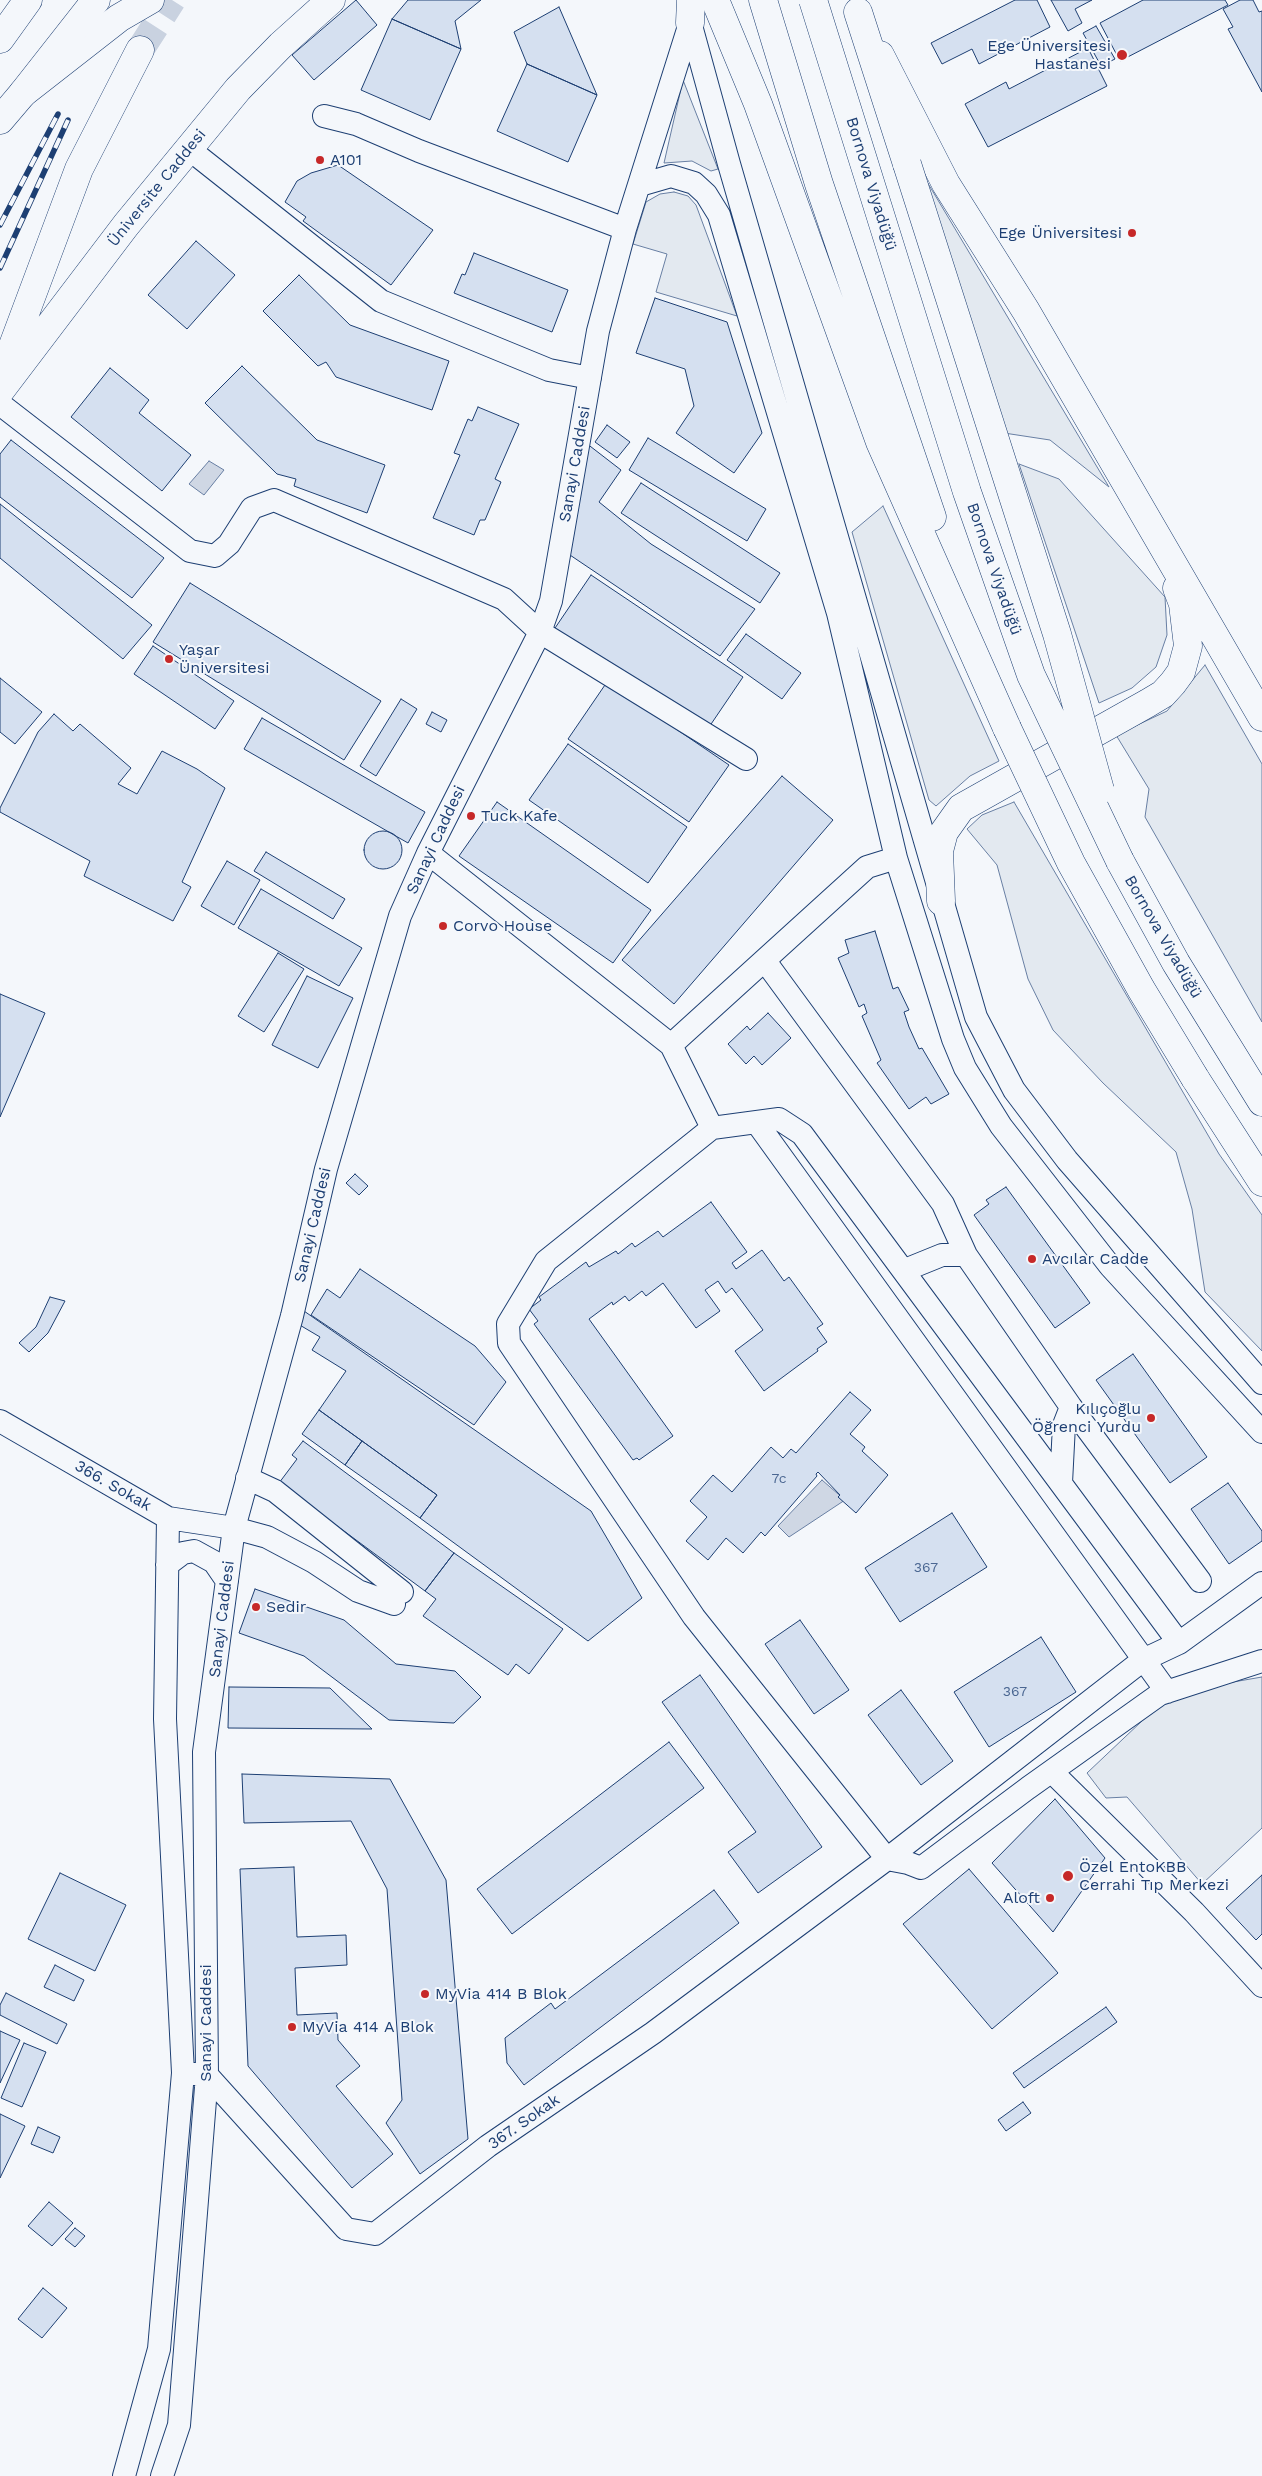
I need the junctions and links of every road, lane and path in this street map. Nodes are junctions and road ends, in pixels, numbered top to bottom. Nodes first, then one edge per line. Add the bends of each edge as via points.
1 (28, 0) edge
2 (96, 0) edge
3 (150, 0) edge
4 (331, 0) edge
5 (714, 0) edge
6 (763, 0) edge
7 (813, 0) edge
8 (856, 6) edge
9 (689, 8) edge
10 (0, 39) edge
11 (140, 50) tunnel mouth
12 (23, 94) junction
13 (324, 116) dead end
14 (0, 120) edge
15 (189, 149) junction
16 (640, 185) junction
17 (625, 229) junction
18 (590, 378) junction
19 (0, 381) edge
20 (0, 391) edge
21 (0, 404) edge
22 (1161, 545) junction
23 (540, 632) junction
24 (1262, 718) edge
25 (1007, 728) junction
26 (746, 759) dead end
27 (428, 853) junction
28 (896, 858) junction
29 (1120, 861) junction
30 (941, 901) junction
31 (765, 961) junction
32 (671, 1045) junction
33 (1262, 1102) edge
34 (757, 1123) junction
35 (712, 1128) junction
36 (1262, 1182) edge
37 (966, 1255) junction
38 (905, 1270) junction
39 (1262, 1383) edge
40 (1071, 1407) junction
41 (0, 1421) edge
42 (1262, 1432) edge
43 (247, 1478) junction
44 (1061, 1483) junction
45 (168, 1518) junction
46 (234, 1528) junction
47 (168, 1565) junction
48 (227, 1581) junction
49 (1200, 1581) dead end
50 (1262, 1583) edge
51 (1179, 1643) junction
52 (1143, 1660) junction
53 (1262, 1661) edge
54 (1167, 1692) junction
55 (1052, 1772) junction
56 (887, 1859) junction
57 (1262, 1986) edge
58 (183, 2073) junction
59 (207, 2075) junction
60 (124, 2476) edge
61 (162, 2476) edge

1 - 10 main road
2 - 12 main road
3 - 12 main road via 119,18
4 - 15 main road, Üniversite Caddesi via 238,89
5 - 25 main road via 758,104 880,442
6 - 25 main road via 822,194 909,454
7 - 29 main road, Bornova Viyadüğü, bridge via 967,492 1031,675
8 - 22 main road via 946,184 1026,311
8 - 29 main road, bridge via 1057,634
9 - 16 street, Sanayi Caddesi
9 - 30 street
11 - 19 main road via 79,169
12 - 14 main road
13 - 17 street via 356,124 419,152
15 - 18 street via 381,301 549,370
15 - 20 main road, Üniversite Caddesi via 126,225
16 - 17 street, Sanayi Caddesi
16 - 28 street via 671,176 694,183 706,194 719,215 838,613
17 - 18 street, Sanayi Caddesi via 598,331
18 - 23 street, Sanayi Caddesi via 551,601
21 - 23 street via 190,551 215,556 229,544 252,508 274,500 504,598
22 - 24 main road
22 - 30 main road via 1183,604 1188,634 1181,672 1163,694 961,808 944,832 939,851
23 - 26 street
23 - 27 street, Sanayi Caddesi
25 - 36 main road, bridge via 1071,863 1141,989
27 - 32 street
27 - 43 street, Sanayi Caddesi via 400,916 326,1169 292,1316
28 - 31 street via 867,867
28 - 42 street via 953,1039 965,1068 1001,1126 1110,1266
29 - 33 main road, Bornova Viyadüğü via 1176,963
30 - 39 street via 976,1017 1014,1090 1067,1160
31 - 32 street
31 - 37 street via 943,1204
32 - 35 street
34 - 35 street
34 - 38 street via 779,1119 802,1134
34 - 52 street
35 - 56 street via 546,1261 508,1324 509,1343 694,1617
37 - 38 street via 942,1254
37 - 40 street
38 - 44 street
40 - 44 street via 1064,1425
40 - 49 street
41 - 45 street, 366. Sokak
43 - 46 street, Sanayi Caddesi
43 - 46 street, 366. Sokak via 275,1491 398,1598 358,1592 286,1546
44 - 51 street
45 - 46 street, 366. Sokak
45 - 47 street, Sanayi Caddesi
46 - 48 street, Sanayi Caddesi
47 - 48 street via 182,1553 194,1551 214,1562
47 - 58 street, Sanayi Caddesi via 165,1719
48 - 59 street, Sanayi Caddesi via 204,1752
50 - 51 street, 367. Sokak
51 - 52 street, 367. Sokak
52 - 54 street
52 - 56 street, 367. Sokak
53 - 54 street
54 - 55 street
55 - 56 street via 921,1868
55 - 57 street via 1194,1912
56 - 59 street, 367. Sokak via 653,2033 488,2146 375,2234 346,2229
58 - 59 street
58 - 60 street, Sanayi Caddesi via 159,2349
59 - 61 street, Sanayi Caddesi via 179,2425

